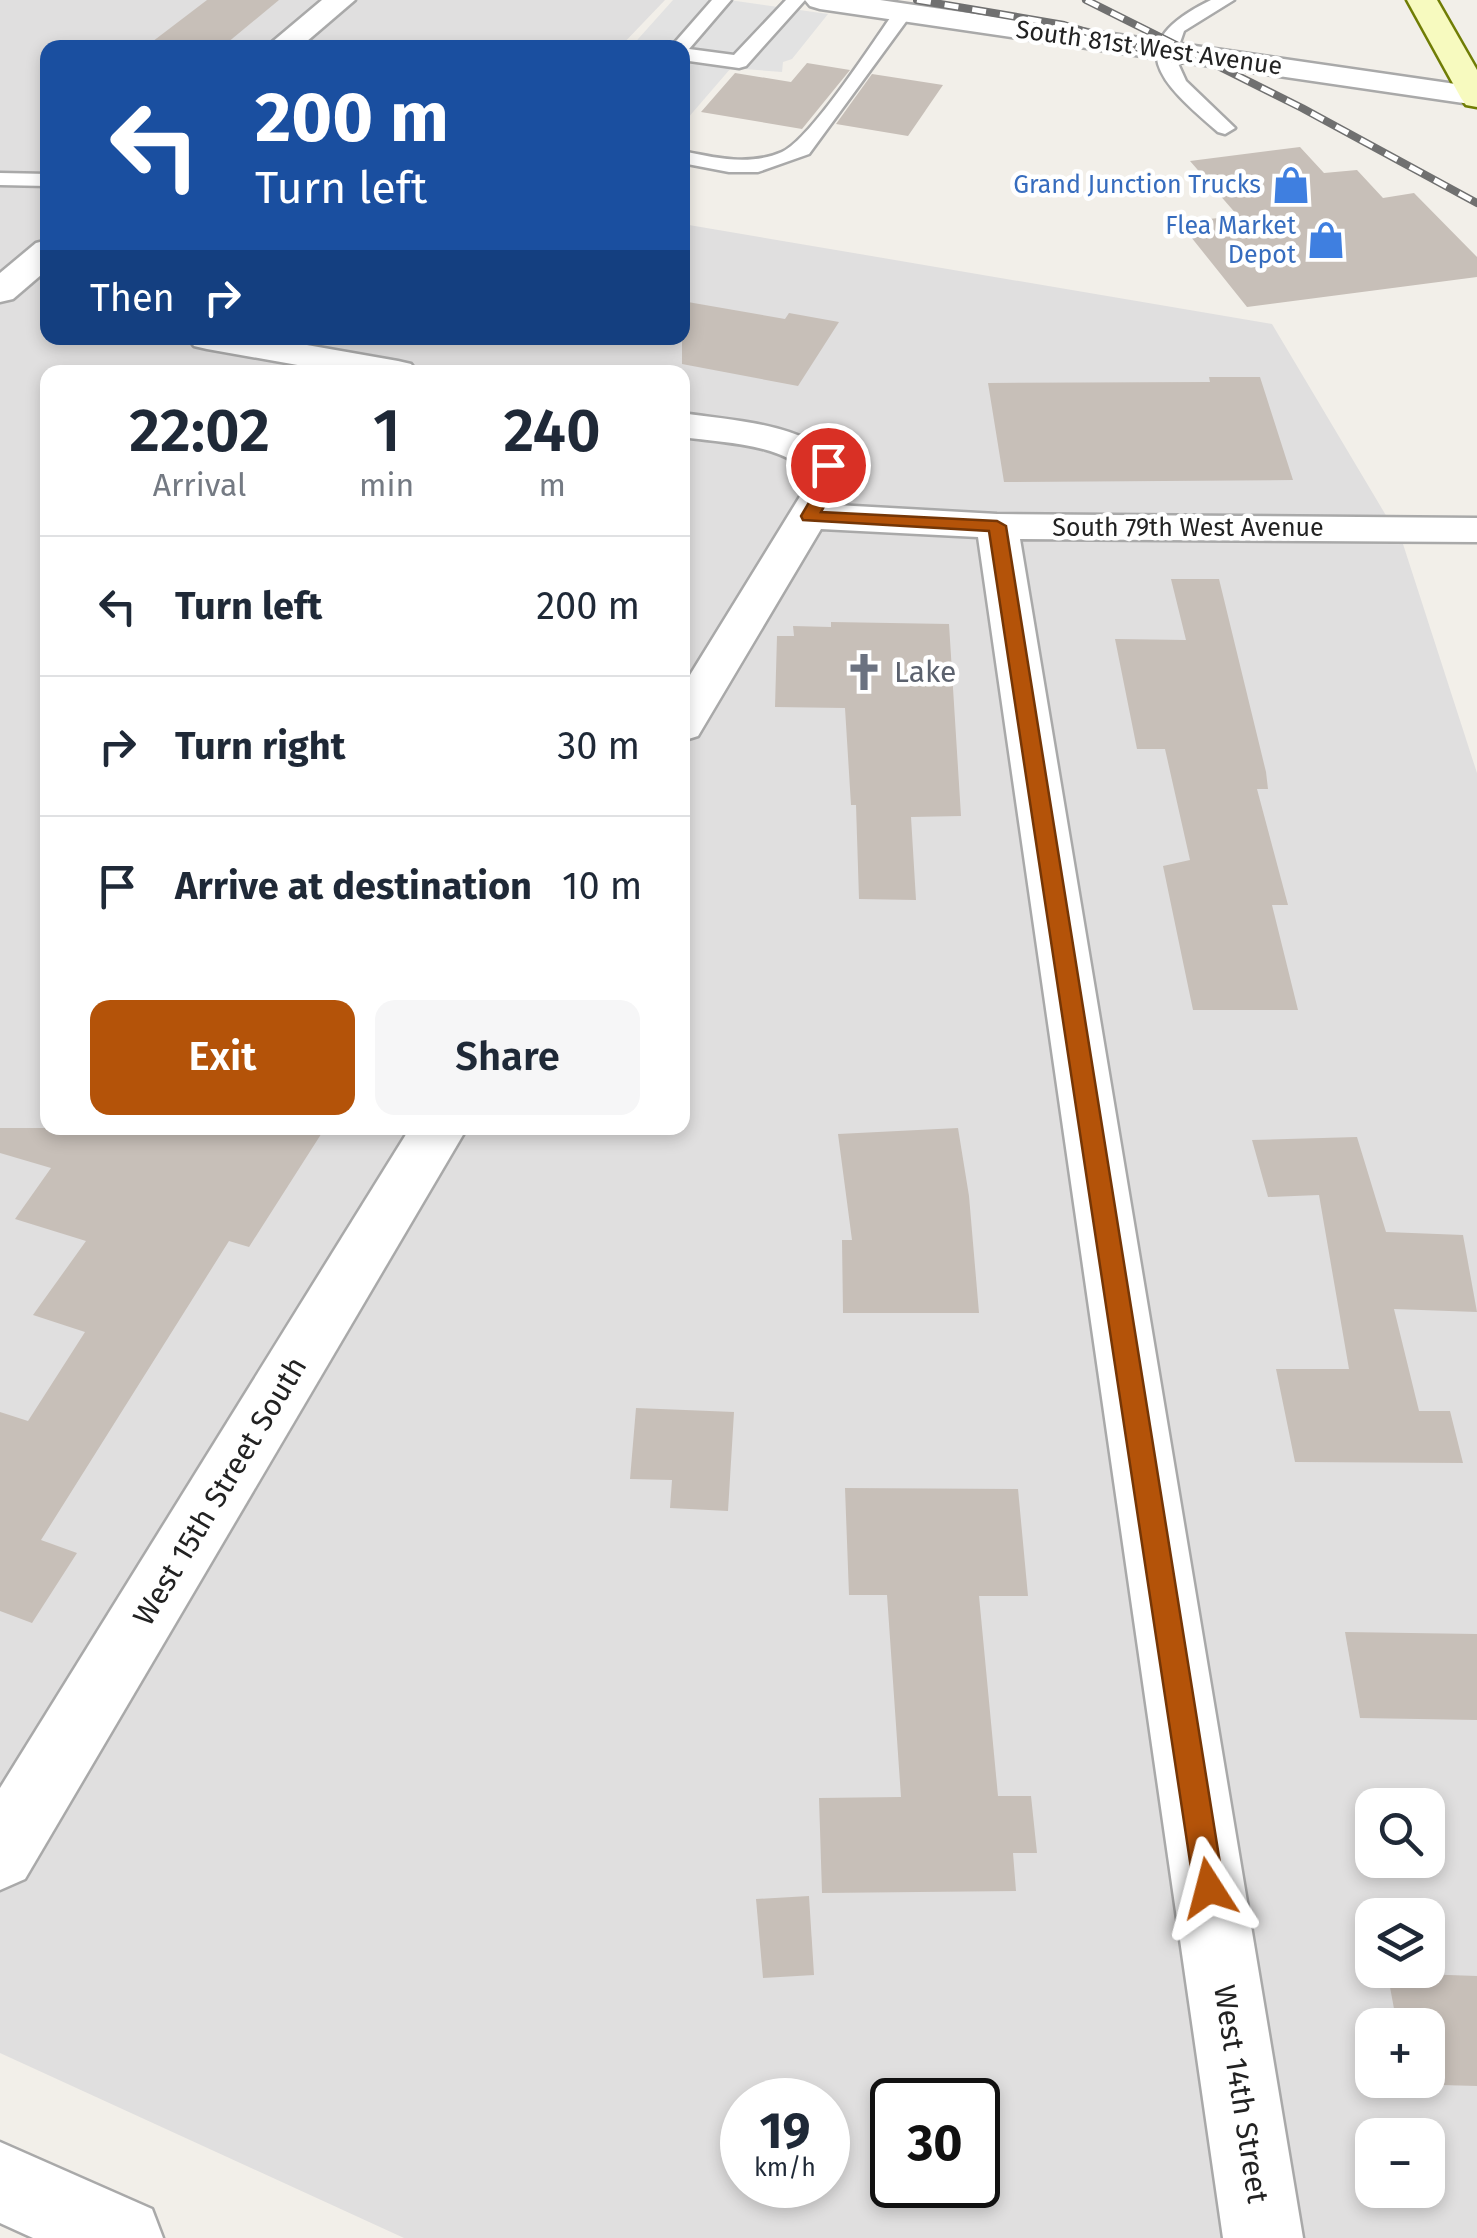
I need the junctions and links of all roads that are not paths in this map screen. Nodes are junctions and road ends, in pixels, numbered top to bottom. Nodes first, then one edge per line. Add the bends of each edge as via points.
1 (340, 0) edge
2 (722, 0) edge
3 (796, 0) edge
4 (820, 0) edge
5 (1225, 0) edge
6 (1422, 0) edge
7 (904, 12) junction
8 (290, 40) edge
9 (690, 40) edge
10 (1168, 51) junction
11 (690, 53) edge
12 (1477, 97) edge
13 (1225, 128) dead end
14 (690, 158) edge
15 (0, 179) edge
16 (40, 180) edge
17 (40, 261) edge
18 (11, 299) edge
19 (246, 345) edge
20 (359, 365) edge
21 (690, 426) edge
22 (810, 516) junction
23 (997, 526) junction
24 (1477, 530) edge
25 (690, 713) edge
26 (436, 1135) edge
27 (0, 1854) edge
28 (0, 2182) edge
29 (123, 2238) edge
30 (1263, 2238) edge

1 - 8 street
2 - 9 lane
3 - 11 lane via 739,62
4 - 7 street, South 81st West Avenue
5 - 10 lane via 1177,28
6 - 12 main road
7 - 10 street, South 81st West Avenue
7 - 14 lane via 802,150 753,168
10 - 12 street, South 81st West Avenue
10 - 13 lane via 1170,78
15 - 16 lane
17 - 18 street
19 - 20 street
21 - 22 street via 775,442 828,465 832,477
22 - 23 street, South 79th West Avenue
22 - 25 street
23 - 24 street, South 79th West Avenue
23 - 30 street, West 14th Street
26 - 27 street, West 15th Street South
28 - 29 street

